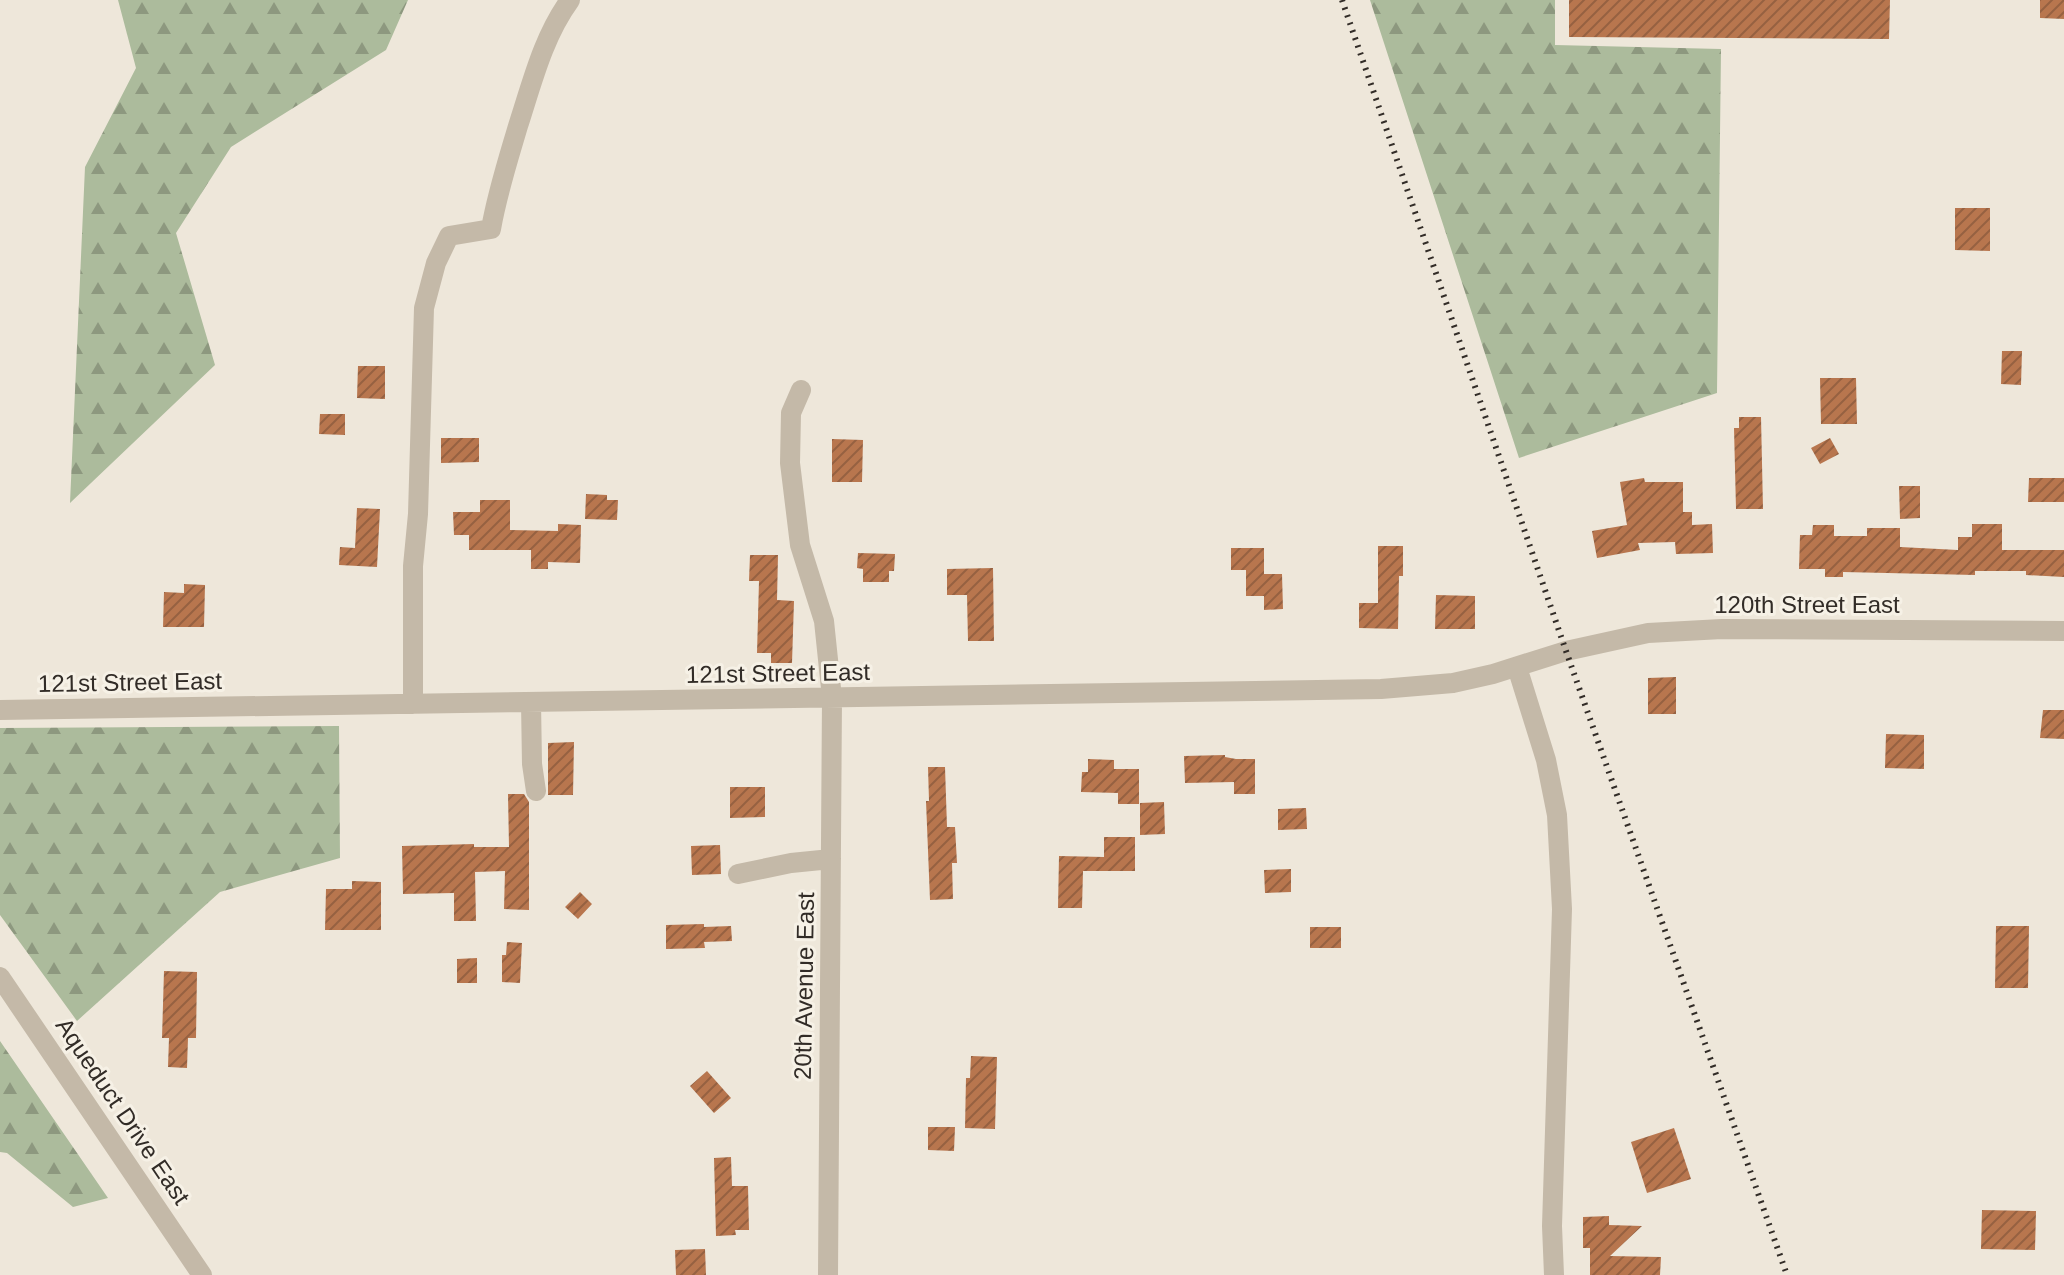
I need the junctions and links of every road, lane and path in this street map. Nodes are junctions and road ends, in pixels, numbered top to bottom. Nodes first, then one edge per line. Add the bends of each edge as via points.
1 (570, 0) edge
2 (801, 390) dead end
3 (2064, 631) edge
4 (1553, 655) joint
5 (1517, 667) junction
6 (832, 698) junction
7 (531, 702) junction
8 (413, 704) junction
9 (0, 710) edge
10 (536, 791) dead end
11 (831, 859) junction
12 (738, 874) dead end
13 (0, 977) edge
14 (202, 1275) edge
15 (828, 1275) edge
16 (1554, 1275) edge

1 - 8 street via 533,79 491,229 449,236 424,308
2 - 6 street, 20th Avenue East via 791,413 790,463 800,545 824,621
3 - 4 street, 120th Street East via 1722,629 1648,633
4 - 5 street, 121st Street East
5 - 6 street, 121st Street East via 1453,683 1381,689
5 - 16 street via 1546,760 1558,831 1562,909
6 - 7 street, 121st Street East
6 - 11 street, 20th Avenue East
7 - 8 street, 121st Street East
7 - 10 street
8 - 9 street, 121st Street East
11 - 12 street
11 - 15 street, 20th Avenue East
13 - 14 street, Aqueduct Drive East

